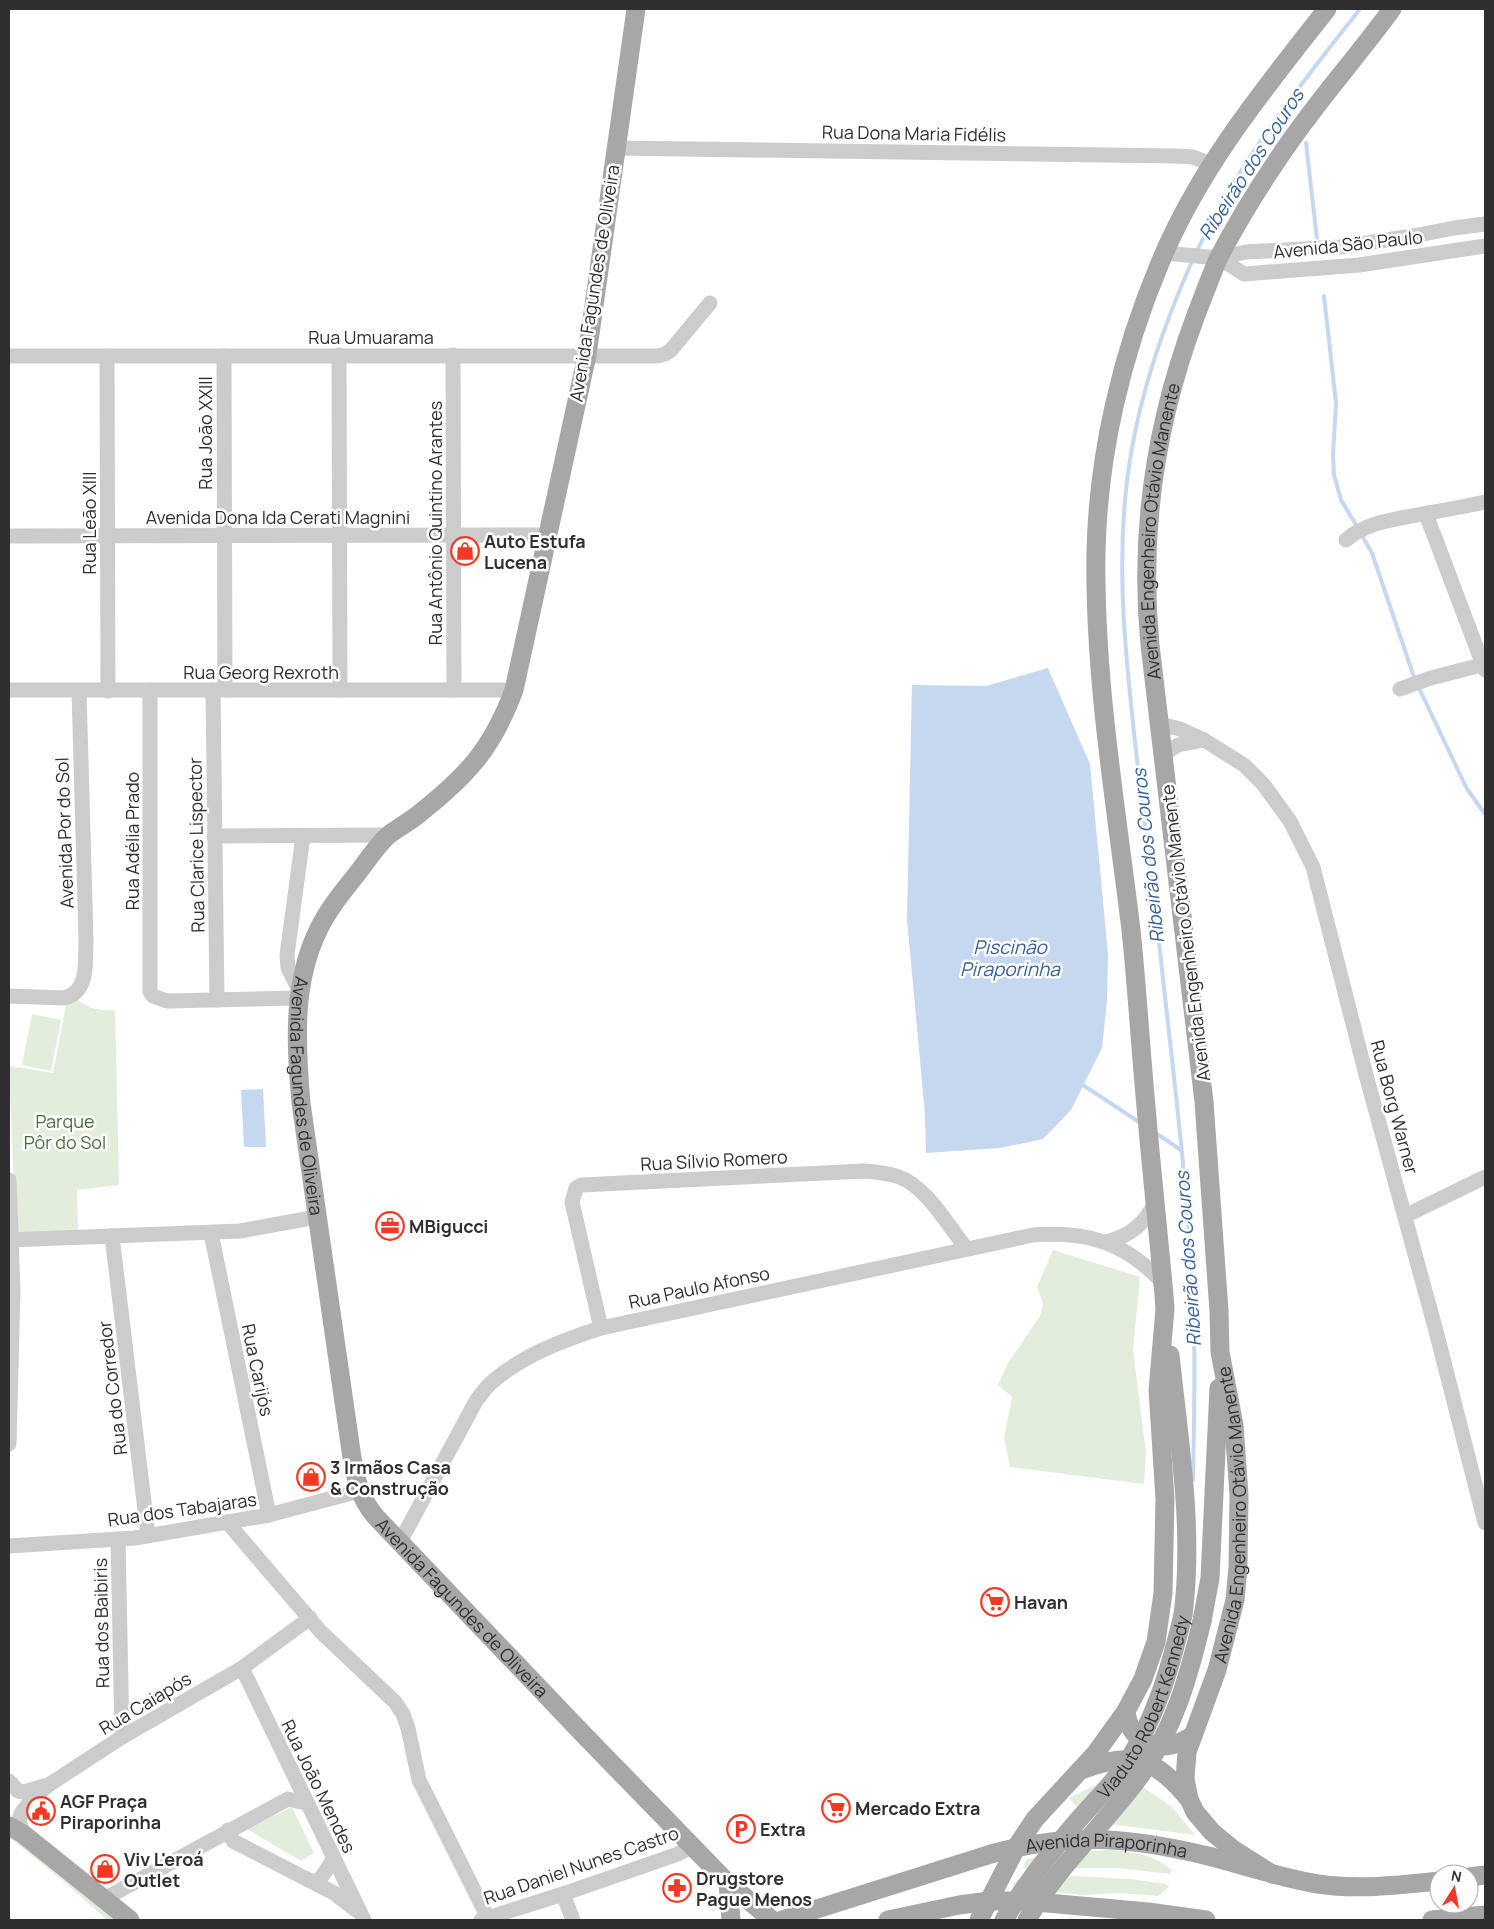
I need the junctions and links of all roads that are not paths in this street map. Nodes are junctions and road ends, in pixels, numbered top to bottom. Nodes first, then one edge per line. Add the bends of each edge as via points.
1 (636, 9) edge
2 (1327, 9) edge
3 (1392, 9) edge
4 (615, 148) junction
5 (1212, 164) junction
6 (1485, 224) edge
7 (1485, 246) edge
8 (1164, 253) junction
9 (1214, 258) junction
10 (710, 304) dead end
11 (339, 355) junction
12 (453, 355) junction
13 (587, 355) junction
14 (9, 356) edge
15 (107, 356) junction
16 (224, 356) junction
17 (1485, 502) edge
18 (1426, 514) junction
19 (548, 535) junction
20 (9, 536) edge
21 (108, 536) junction
22 (224, 536) junction
23 (340, 536) junction
24 (453, 536) junction
25 (1349, 537) dead end
26 (1484, 666) edge
27 (1403, 688) dead end
28 (9, 690) edge
29 (108, 690) junction
30 (150, 690) junction
31 (218, 690) junction
32 (340, 690) junction
33 (454, 690) junction
34 (514, 690) junction
35 (79, 691) junction
36 (1160, 724) junction
37 (1204, 740) junction
38 (1164, 754) junction
39 (388, 835) junction
40 (214, 836) junction
41 (303, 836) junction
42 (299, 994) junction
43 (9, 996) edge
44 (217, 1000) junction
45 (1485, 1177) edge
46 (9, 1180) edge
47 (1155, 1202) junction
48 (1405, 1216) junction
49 (317, 1218) junction
50 (211, 1233) junction
51 (112, 1236) junction
52 (9, 1240) edge
53 (1108, 1242) junction
54 (966, 1248) junction
55 (1163, 1284) junction
56 (1165, 1310) junction
57 (602, 1328) junction
58 (1220, 1352) junction
59 (9, 1444) edge
60 (359, 1491) junction
61 (269, 1515) junction
62 (226, 1522) junction
63 (1485, 1523) edge
64 (148, 1535) junction
65 (118, 1539) junction
66 (400, 1542) junction
67 (9, 1546) edge
68 (310, 1618) junction
69 (242, 1668) junction
70 (1126, 1711) junction
71 (1193, 1735) junction
72 (122, 1737) junction
73 (1080, 1770) junction
74 (9, 1781) edge
75 (295, 1781) junction
76 (47, 1786) junction
77 (288, 1799) junction
78 (1189, 1799) junction
79 (306, 1802) junction
80 (16, 1830) edge
81 (228, 1830) junction
82 (693, 1846) junction
83 (1017, 1846) junction
84 (334, 1858) junction
85 (1272, 1874) junction
86 (314, 1882) junction
87 (1429, 1882) edge
88 (728, 1883) junction
89 (564, 1894) junction
90 (104, 1899) junction
91 (990, 1901) junction
92 (1058, 1912) edge
93 (916, 1914) junction
94 (1485, 1915) edge
95 (362, 1917) edge
96 (484, 1919) edge
97 (130, 1920) edge
98 (573, 1920) edge
99 (731, 1920) edge
100 (772, 1920) edge
101 (782, 1920) edge
102 (888, 1920) edge
103 (938, 1920) edge
104 (979, 1920) edge
105 (1004, 1920) edge
106 (1027, 1920) edge
107 (1206, 1920) edge
108 (1432, 1920) edge

1 - 4 main road, Avenida Fagundes de Oliveira
2 - 5 main road via 1248,110
3 - 9 main road, Avenida Engenheiro Otávio Manente via 1299,128
4 - 5 street, Rua Dona Maria Fidélis via 1176,156
4 - 13 main road, Avenida Fagundes de Oliveira
5 - 8 main road
6 - 9 street, Avenida São Paulo via 1340,247 1246,252
7 - 9 street, Avenida São Paulo via 1359,265 1244,274
8 - 9 street, Avenida São Paulo
8 - 47 main road via 1144,302 1123,372 1102,474 1096,549 1100,674 1131,935
9 - 36 main road, Avenida Engenheiro Otávio Manente via 1177,370 1159,444 1150,502 1146,606
10 - 13 street, Rua Umuarama via 665,354
11 - 12 street, Rua Umuarama
11 - 16 street, Rua Umuarama
11 - 23 street
12 - 13 street, Rua Umuarama
12 - 24 street, Rua Antônio Quintino Arantes
13 - 19 main road, Avenida Fagundes de Oliveira
14 - 15 street, Rua Umuarama
15 - 16 street, Rua Umuarama
15 - 21 street, Rua Leão XIII
16 - 22 street, Rua João XXIII
17 - 18 street
18 - 25 street via 1368,527
18 - 26 street
19 - 24 street, Avenida Dona Ida Cerati Magnini
19 - 34 main road, Avenida Fagundes de Oliveira
20 - 21 street, Avenida Dona Ida Cerati Magnini
21 - 22 street, Avenida Dona Ida Cerati Magnini
21 - 29 street, Rua Leão XIII
22 - 23 street, Avenida Dona Ida Cerati Magnini
22 - 31 street, Rua João XXIII
23 - 24 street, Avenida Dona Ida Cerati Magnini
23 - 32 street
24 - 33 street, Rua Antônio Quintino Arantes
26 - 27 street
28 - 35 street, Rua Georg Rexroth
29 - 30 street, Rua Georg Rexroth
29 - 35 street, Rua Georg Rexroth
30 - 31 street, Rua Georg Rexroth
30 - 44 street, Rua Adélia Prado via 150,992 167,1001
31 - 32 street, Rua Georg Rexroth
31 - 40 street, Rua Clarice Lispector
32 - 33 street, Rua Georg Rexroth
33 - 34 street, Rua Georg Rexroth
34 - 39 main road, Avenida Fagundes de Oliveira via 504,716 478,760 427,807
35 - 43 street, Avenida Por do Sol via 85,974 82,984 72,996
36 - 37 street, Rua Borg Warner
36 - 38 main road, Avenida Engenheiro Otávio Manente
37 - 38 street via 1178,745
37 - 48 street, Rua Borg Warner via 1244,765 1263,784 1290,821 1310,859
38 - 58 main road, Avenida Engenheiro Otávio Manente via 1207,1129
39 - 41 street
39 - 42 main road, Avenida Fagundes de Oliveira via 332,906 305,964
40 - 41 street
40 - 44 street, Rua Clarice Lispector
41 - 42 street via 287,955 288,968
42 - 44 street
42 - 49 main road, Avenida Fagundes de Oliveira via 296,1020 298,1073
45 - 48 street
46 - 52 street
47 - 53 street via 1141,1224 1122,1238
47 - 55 main road
48 - 63 street, Rua Borg Warner
49 - 50 street
49 - 60 main road, Avenida Fagundes de Oliveira
50 - 51 street
50 - 61 street, Rua Carijós
51 - 52 street
51 - 64 street, Rua do Corredor
52 - 59 street via 13,1291
53 - 54 street, Rua Paulo Afonso via 1045,1234
53 - 55 street, Rua Paulo Afonso via 1124,1250
54 - 57 street, Rua Paulo Afonso
54 - 57 street, Rua Sílvio Romero via 925,1195 901,1177 885,1173 864,1171 582,1185 576,1188 572,1202
55 - 56 main road
56 - 70 main road via 1158,1390 1165,1499 1162,1602 1150,1661
56 - 105 main road, Viaduto Robert Kennedy, bridge via 1185,1504 1187,1570 1183,1615 1174,1654 1160,1698 1123,1767 1039,1868
57 - 66 street, Rua Paulo Afonso via 546,1348 491,1383 463,1422
58 - 71 main road, Avenida Engenheiro Otávio Manente via 1236,1443 1238,1567 1235,1600 1225,1643
58 - 106 main road, Viaduto Robert Kennedy, bridge via 1210,1578 1192,1662 1178,1705 1142,1774 1057,1874
60 - 61 street, Rua dos Tabajaras
60 - 66 main road, Avenida Fagundes de Oliveira via 367,1506
61 - 62 street, Rua dos Tabajaras
62 - 64 street, Rua dos Tabajaras
62 - 68 street
64 - 65 street, Rua dos Tabajaras
65 - 67 street, Rua dos Tabajaras
65 - 72 street, Rua dos Baibiris
66 - 82 main road, Avenida Fagundes de Oliveira
68 - 69 street, Rua Caiapós
68 - 96 street via 395,1702 403,1714 419,1780
69 - 72 street, Rua Caiapós
69 - 75 street, Rua João Mendes
70 - 71 main road via 1131,1730 1147,1742 1171,1746
70 - 73 main road via 1103,1745
71 - 78 main road, Avenida Engenheiro Otávio Manente via 1184,1779
72 - 76 street, Rua Caiapós
73 - 78 main road via 1106,1760 1138,1761 1163,1772
73 - 83 main road via 1034,1819
74 - 76 street via 18,1791 24,1792
75 - 77 street
75 - 79 street, Rua João Mendes
76 - 80 street, Rua Caiapós via 28,1803
77 - 79 street
77 - 81 street
78 - 85 main road, Avenida Engenheiro Otávio Manente via 1195,1812 1212,1832
79 - 84 street, Rua João Mendes
80 - 90 main road
81 - 86 street via 233,1841
81 - 90 street
82 - 88 main road, Avenida Fagundes de Oliveira
82 - 89 street, Rua Daniel Nunes Castro
83 - 85 main road, Avenida Piraporinha via 1059,1840 1111,1839 1208,1856
83 - 91 main road
83 - 101 main road, Avenida Piraporinha
84 - 86 street via 321,1878
84 - 95 street, Rua João Mendes
85 - 87 main road, Avenida Piraporinha via 1332,1885
86 - 95 street via 348,1902
88 - 99 main road
88 - 100 main road, Avenida Fagundes de Oliveira
89 - 96 street, Rua Daniel Nunes Castro
89 - 98 street
90 - 97 main road
91 - 92 main road via 1025,1901
91 - 93 main road
91 - 104 main road
92 - 107 main road via 1148,1912
93 - 102 main road
93 - 103 main road
94 - 108 main road

